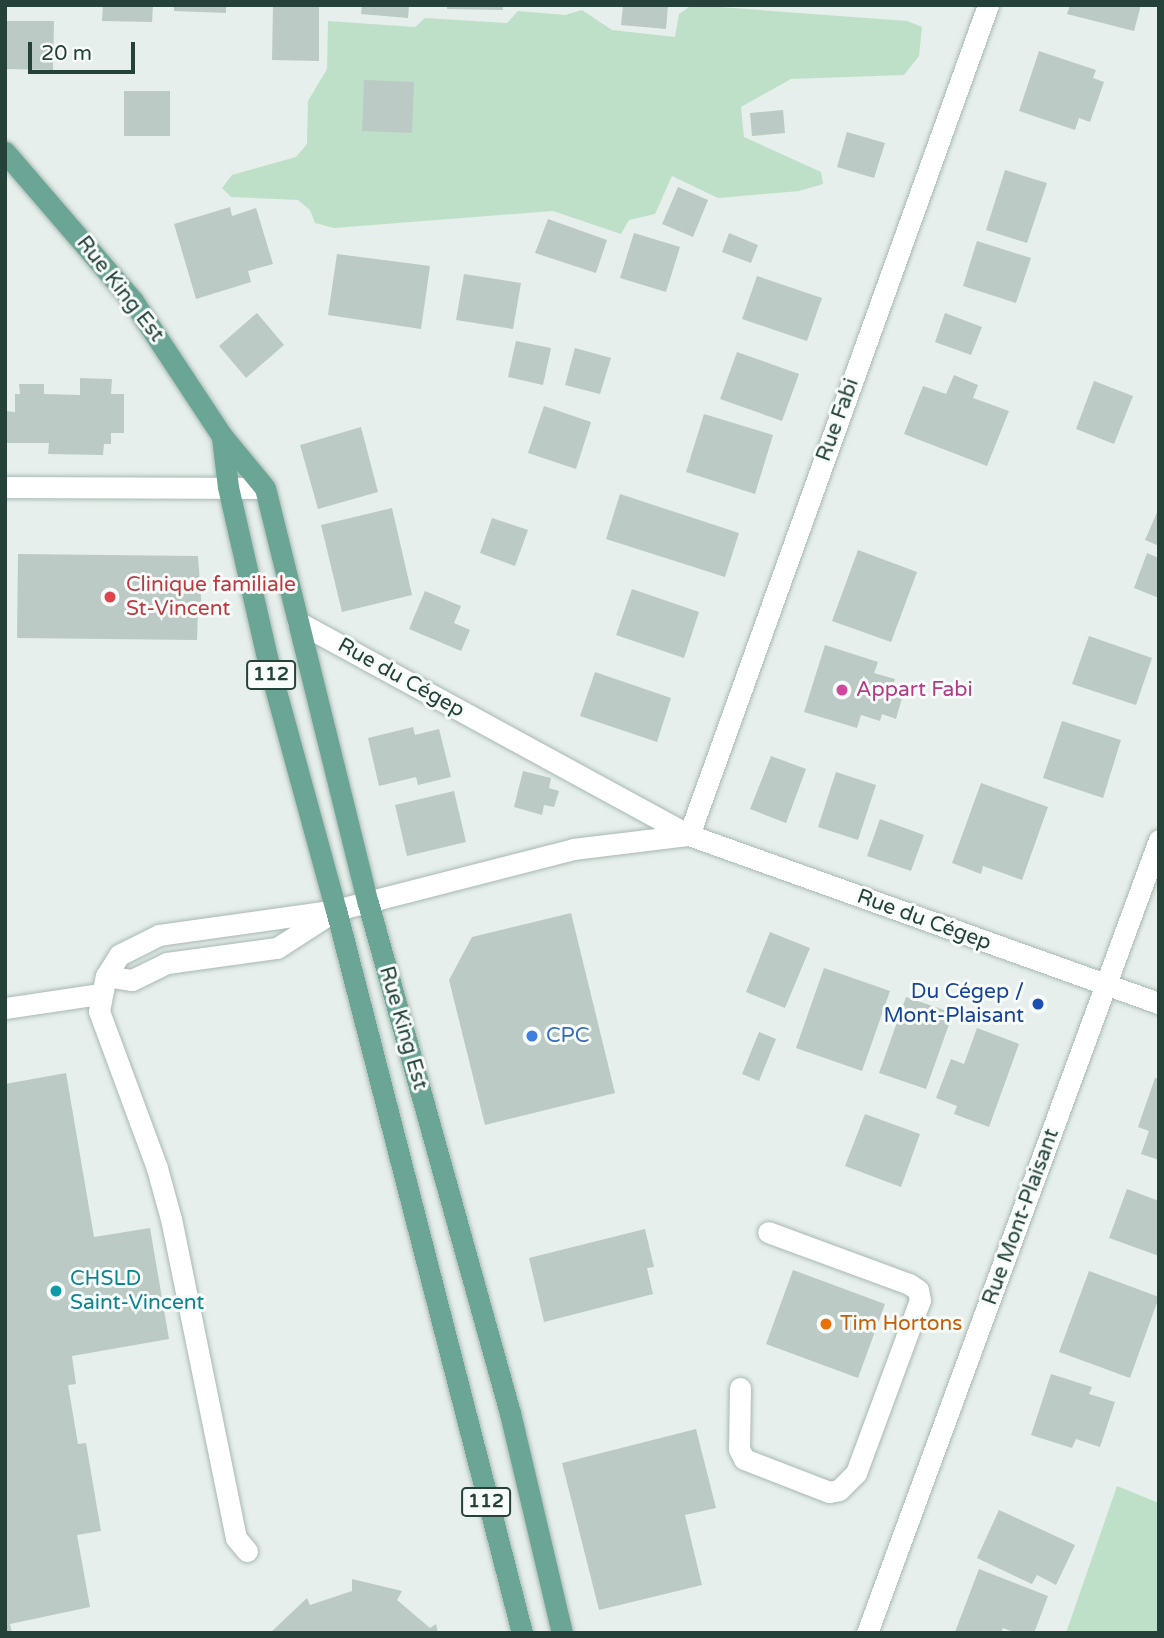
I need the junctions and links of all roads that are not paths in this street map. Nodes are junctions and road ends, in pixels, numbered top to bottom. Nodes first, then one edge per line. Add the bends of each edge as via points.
1 (988, 5) edge
2 (5, 152) edge
3 (222, 436) junction
4 (5, 487) edge
5 (228, 488) junction
6 (265, 488) junction
7 (298, 622) junction
8 (689, 835) junction
9 (1159, 840) edge
10 (368, 903) junction
11 (336, 910) junction
12 (103, 985) junction
13 (1107, 985) junction
14 (1159, 1003) edge
15 (5, 1008) edge
16 (768, 1232) dead end
17 (740, 1388) dead end
18 (247, 1551) dead end
19 (522, 1633) edge
20 (562, 1633) edge
21 (867, 1633) edge

1 - 8 street, Rue Fabi
2 - 3 main road, Rue King Est / 112 via 133,302
3 - 5 main road, Rue King Est / 112
3 - 6 main road, Rue King Est / 112
4 - 5 street
5 - 6 street
5 - 11 main road, Rue King Est / 112 via 268,663
6 - 7 main road, Rue King Est / 112
7 - 8 street, Rue du Cégep
7 - 10 main road, Rue King Est / 112
8 - 10 street, Rue du Cégep via 573,849
8 - 13 street, Rue du Cégep
9 - 13 street, Rue Mont-Plaisant
10 - 11 street, Rue du Cégep
10 - 20 main road, Rue King Est / 112 via 510,1413
11 - 12 street via 277,948 167,963 132,980
11 - 12 street, Rue du Cégep via 159,935 119,955
11 - 19 main road, Rue King Est / 112
12 - 15 street
12 - 18 street via 99,1011 171,1219 236,1538
13 - 14 street, Rue du Cégep
13 - 21 street, Rue Mont-Plaisant
16 - 17 street via 909,1284 918,1290 920,1300 856,1473 839,1490 829,1492 744,1459 738,1448

